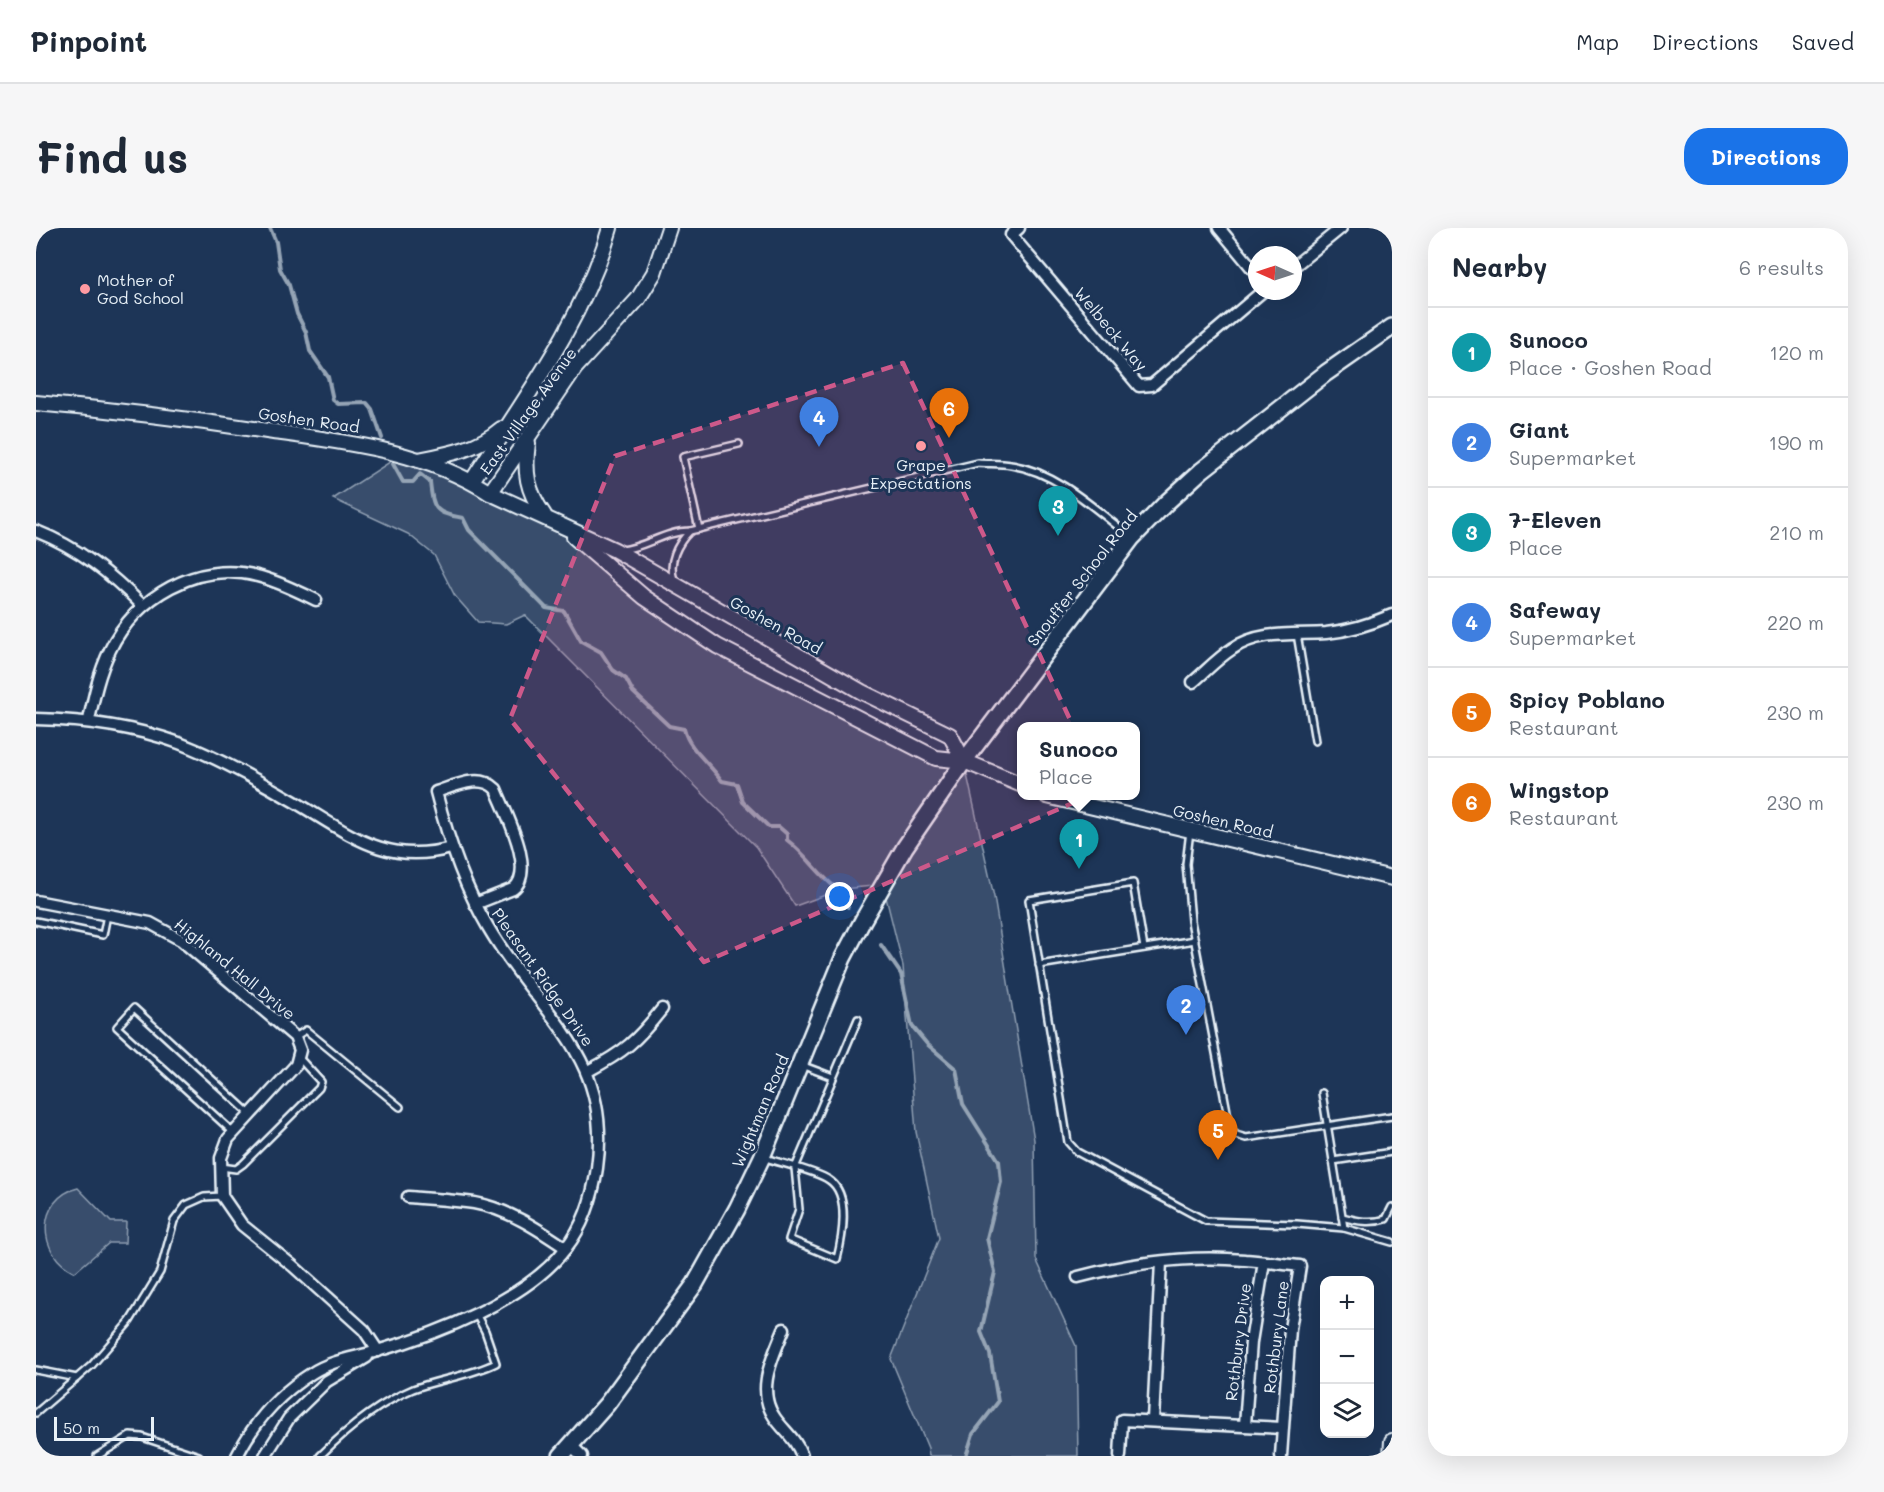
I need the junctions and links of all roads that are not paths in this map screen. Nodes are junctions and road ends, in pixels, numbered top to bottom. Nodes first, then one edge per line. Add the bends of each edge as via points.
1 (610, 228) edge
2 (669, 228) edge
3 (1019, 228) edge
4 (1219, 228) edge
5 (1341, 228) edge
6 (1302, 260) edge
7 (1248, 263) edge
8 (1252, 300) edge
9 (1392, 327) edge
10 (36, 403) edge
11 (511, 419) junction
12 (529, 439) junction
13 (739, 444) dead end
14 (418, 460) junction
15 (472, 481) junction
16 (490, 493) junction
17 (545, 517) junction
18 (561, 526) junction
19 (699, 529) junction
20 (36, 531) edge
21 (690, 531) junction
22 (1132, 538) junction
23 (615, 550) junction
24 (675, 586) junction
25 (316, 600) dead end
26 (143, 606) junction
27 (1392, 615) edge
28 (1297, 633) junction
29 (1193, 682) dead end
30 (36, 719) edge
31 (89, 720) junction
32 (1315, 741) dead end
33 (964, 761) junction
34 (1017, 783) edge
35 (1067, 800) edge
36 (1190, 831) junction
37 (451, 848) junction
38 (1392, 878) edge
39 (36, 901) edge
40 (476, 904) junction
41 (107, 915) junction
42 (36, 921) edge
43 (1195, 940) junction
44 (1144, 948) junction
45 (1039, 965) junction
46 (662, 1009) dead end
47 (858, 1019) dead end
48 (295, 1037) junction
49 (299, 1058) junction
50 (800, 1064) junction
51 (588, 1071) junction
52 (833, 1077) junction
53 (1322, 1093) dead end
54 (400, 1107) dead end
55 (250, 1114) junction
56 (1392, 1116) edge
57 (1328, 1126) junction
58 (234, 1132) junction
59 (1392, 1152) edge
60 (762, 1156) junction
61 (1334, 1161) junction
62 (220, 1167) junction
63 (795, 1168) junction
64 (222, 1196) junction
65 (408, 1197) dead end
66 (1392, 1206) edge
67 (1342, 1217) junction
68 (1344, 1228) junction
69 (1392, 1242) edge
70 (566, 1248) junction
71 (1161, 1262) junction
72 (1264, 1262) junction
73 (1078, 1277) dead end
74 (476, 1314) junction
75 (784, 1329) dead end
76 (378, 1351) junction
77 (36, 1370) edge
78 (77, 1378) junction
79 (36, 1413) edge
80 (1153, 1420) junction
81 (1245, 1425) junction
82 (1282, 1428) junction
83 (1392, 1441) edge
84 (113, 1445) junction
85 (572, 1453) edge
86 (97, 1456) edge
87 (109, 1456) edge
88 (199, 1456) edge
89 (237, 1456) edge
90 (265, 1456) edge
91 (320, 1456) edge
92 (802, 1456) edge
93 (1119, 1456) edge
94 (1281, 1456) edge
95 (1391, 1456) edge

1 - 11 street, East Village Avenue via 576,311
2 - 12 street, East Village Avenue via 654,273 638,299 575,368
3 - 8 street, Welbeck Way via 1011,235 1139,386 1152,385
4 - 7 street
5 - 6 street
9 - 22 main road, Snouffer School Road via 1326,373 1201,471
10 - 14 street, Goshen Road via 148,413 364,445
11 - 14 street via 488,440
11 - 15 street, East Village Avenue
12 - 16 street, East Village Avenue
12 - 17 street via 526,480 532,499
13 - 19 lane via 683,457
14 - 15 street, Goshen Road
15 - 16 street, Goshen Road
16 - 17 street, Goshen Road
17 - 18 street, Goshen Road
18 - 23 street, Goshen Road
18 - 33 street, Goshen Road via 644,597 717,646 936,758
19 - 21 lane
19 - 22 lane via 978,464 1011,464 1042,474 1072,492
20 - 26 street via 86,555 114,576
21 - 23 lane via 656,537 636,548
21 - 24 lane via 681,540 673,559
22 - 33 main road, Snouffer School Road
23 - 24 street, Goshen Road
24 - 33 street, Goshen Road via 862,692 950,735
25 - 26 street via 255,575 230,573 185,580
26 - 31 street via 125,624 110,649
27 - 28 street via 1372,624 1327,633
28 - 29 street via 1279,633 1232,648
28 - 32 lane
30 - 31 street
31 - 37 street via 178,743 219,761 358,841 386,851 410,855
33 - 34 street, Goshen Road
33 - 50 main road, Wightman Road via 904,847 863,920 843,958
35 - 36 street, Goshen Road
36 - 38 street, Goshen Road
36 - 43 lane via 1186,864
37 - 40 street, Pleasant Ridge Drive
37 - 40 street, Pleasant Ridge Drive via 436,792 468,781 492,784 523,860 523,876 518,885
39 - 41 street, Highland Hall Drive
40 - 51 street, Pleasant Ridge Drive via 501,948 570,1038
41 - 42 lane via 103,934
41 - 48 street, Highland Hall Drive via 150,923 174,934
43 - 44 lane
43 - 57 lane via 1230,1127 1236,1135 1246,1138
44 - 45 lane
44 - 45 lane via 1133,883 1040,898 1029,900
45 - 68 lane via 1068,1142 1077,1152 1206,1221
46 - 51 street via 623,1052
47 - 52 lane
48 - 49 street, Highland Hall Drive
48 - 54 lane via 306,1030
49 - 55 street
49 - 62 lane via 318,1076 319,1088 243,1164 236,1168
50 - 52 lane
50 - 60 main road, Wightman Road
51 - 70 street, Pleasant Ridge Drive via 599,1118 599,1151 587,1211
52 - 63 lane
53 - 57 lane
55 - 58 street
55 - 58 lane via 134,1008 117,1027
56 - 57 lane
57 - 61 lane
58 - 62 street
59 - 61 lane
60 - 63 lane
60 - 85 main road, Wightman Road via 695,1284
61 - 67 lane
62 - 64 street
63 - 63 lane via 829,1180 835,1186 843,1218 837,1259 789,1239 799,1209
64 - 76 street via 242,1225 364,1330
64 - 78 lane via 204,1197 186,1205 174,1221 160,1272 145,1300
65 - 70 street via 475,1203 497,1210 532,1225
66 - 67 lane via 1386,1219 1380,1221
67 - 68 lane
68 - 69 lane
70 - 74 street, Pleasant Ridge Drive via 533,1280
71 - 72 street, Rothbury Lane
71 - 73 street, Rothbury Lane
71 - 80 street
72 - 81 street, Rothbury Drive via 1251,1342
72 - 82 street, Rothbury Lane via 1300,1266
74 - 76 street, Pleasant Ridge Drive
74 - 91 lane via 496,1363 413,1389 375,1409
75 - 92 street via 765,1389 775,1418 797,1442
76 - 89 street, Pleasant Ridge Drive via 338,1361 293,1386 249,1433
76 - 90 street, Pleasant Ridge Drive via 327,1381 289,1418
77 - 78 lane
78 - 79 lane
80 - 81 street, Rothbury Drive
80 - 93 street, Rothbury Drive via 1122,1420
81 - 82 street, Rothbury Drive
82 - 94 street, Rothbury Lane
83 - 95 street
84 - 86 lane
84 - 87 lane
84 - 88 lane via 130,1436 142,1437

